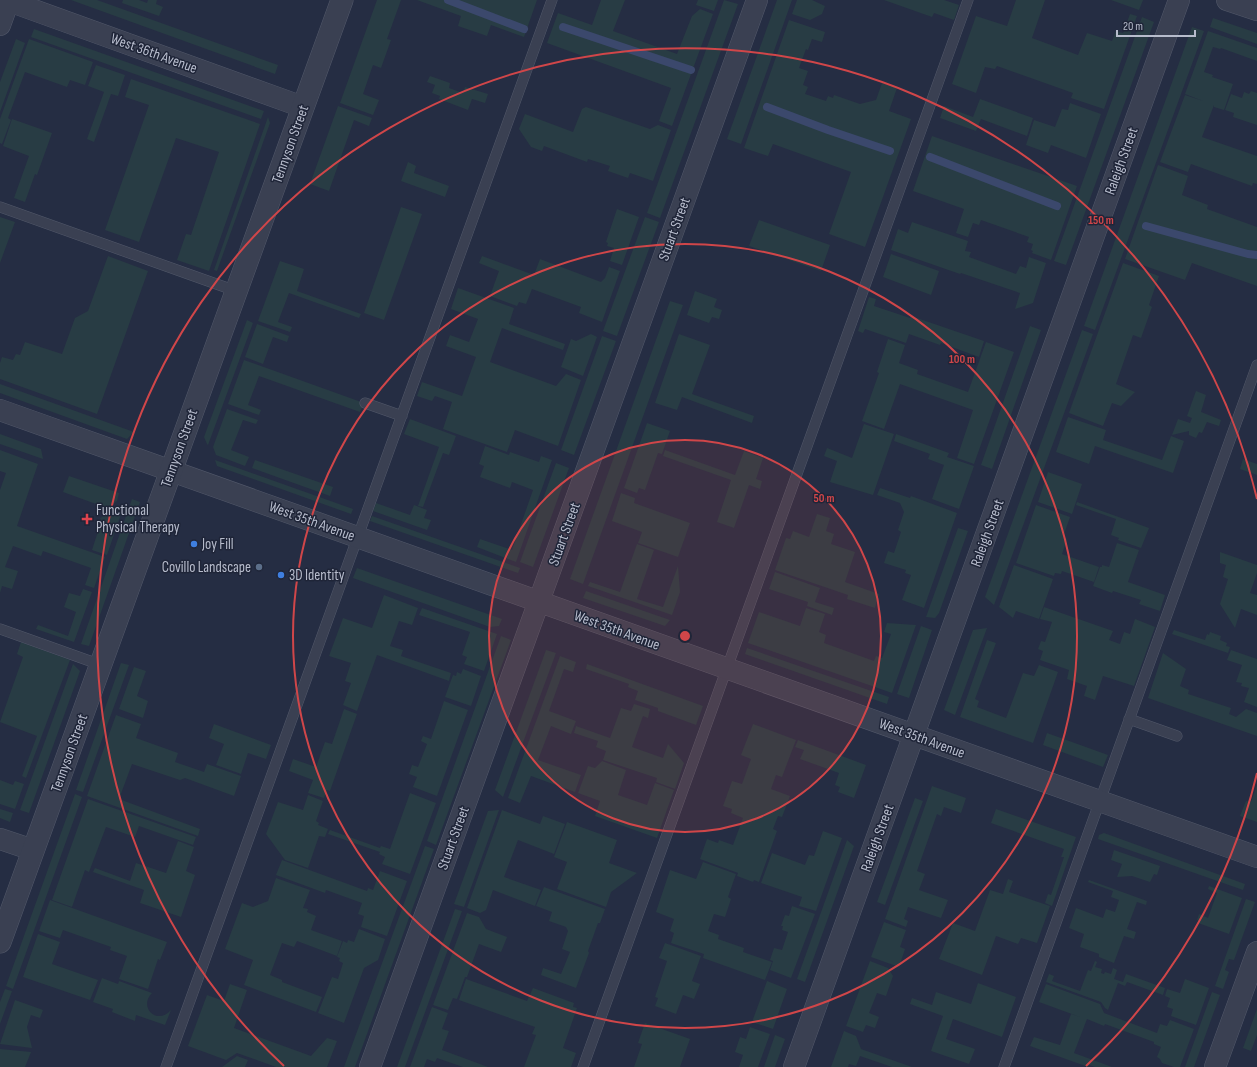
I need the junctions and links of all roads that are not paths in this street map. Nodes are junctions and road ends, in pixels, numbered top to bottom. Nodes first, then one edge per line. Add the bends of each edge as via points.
1 (8, 0) edge
2 (342, 0) edge
3 (552, 0) edge
4 (757, 0) edge
5 (968, 0) edge
6 (1179, 0) edge
7 (1227, 0) edge
8 (1257, 10) edge
9 (0, 25) edge
10 (303, 107) junction
11 (0, 207) edge
12 (236, 291) junction
13 (1257, 365) edge
14 (365, 403) dead end
15 (0, 410) edge
16 (402, 416) junction
17 (171, 471) junction
18 (357, 538) junction
19 (539, 602) junction
20 (0, 629) edge
21 (101, 665) junction
22 (727, 669) junction
23 (1129, 719) junction
24 (914, 736) junction
25 (1177, 736) dead end
26 (1100, 801) junction
27 (0, 839) edge
28 (33, 850) junction
29 (1257, 857) edge
30 (0, 942) edge
31 (1257, 952) edge
32 (166, 1067) edge
33 (370, 1067) edge
34 (583, 1067) edge
35 (794, 1067) edge
36 (1004, 1067) edge
37 (1215, 1067) edge

1 - 9 street
1 - 10 street, West 36th Avenue
2 - 10 street, Tennyson Street
3 - 16 lane
4 - 19 street, Stuart Street
5 - 22 lane
6 - 24 street, Raleigh Street
7 - 8 street
10 - 12 street, Tennyson Street
11 - 12 lane
12 - 17 street, Tennyson Street
13 - 23 lane
14 - 16 lane
15 - 17 street, West 35th Avenue
16 - 18 lane
17 - 18 street, West 35th Avenue
17 - 21 street, Tennyson Street
18 - 19 street, West 35th Avenue
18 - 32 lane
19 - 22 street, West 35th Avenue
19 - 33 street, Stuart Street
20 - 21 lane
21 - 28 street, Tennyson Street
22 - 24 street, West 35th Avenue
22 - 34 lane
23 - 25 lane
23 - 26 lane
24 - 26 street, West 35th Avenue
24 - 35 street, Raleigh Street
26 - 29 street, West 35th Avenue
26 - 36 lane
27 - 28 street
28 - 30 street, Tennyson Street
31 - 37 street

